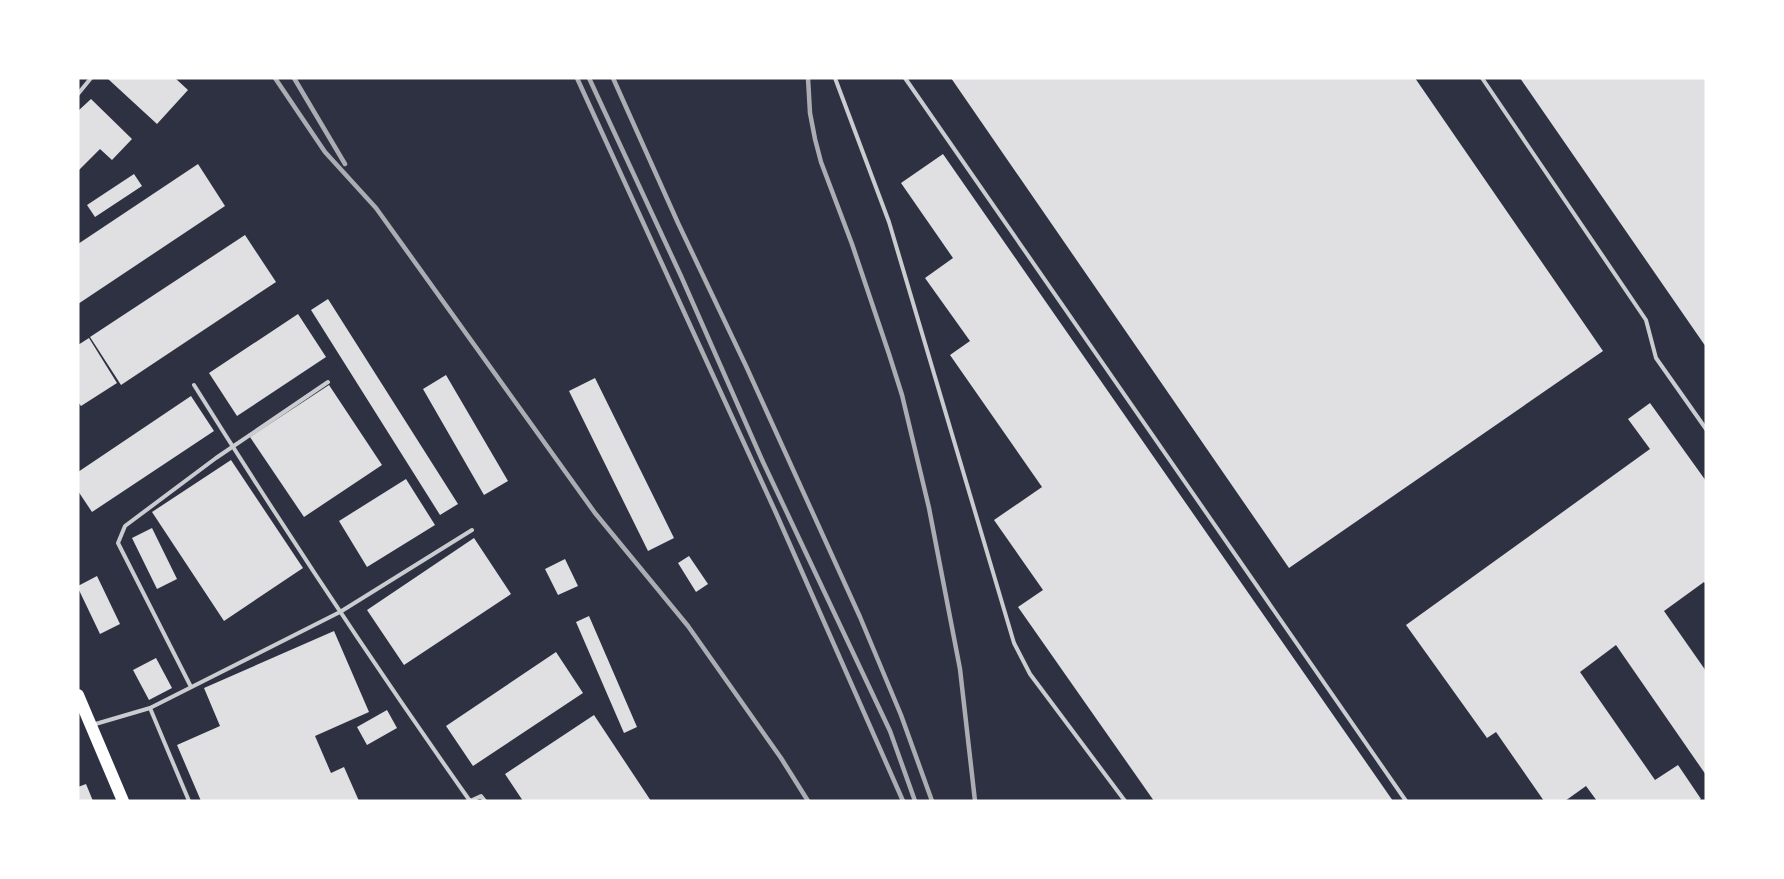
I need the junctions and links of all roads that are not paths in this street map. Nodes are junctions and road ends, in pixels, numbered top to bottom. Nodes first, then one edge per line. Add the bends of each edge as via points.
1 (91, 78) edge
2 (835, 78) edge
3 (905, 78) edge
4 (1482, 78) edge
5 (78, 94) edge
6 (328, 382) dead end
7 (194, 385) dead end
8 (1706, 429) edge
9 (233, 447) junction
10 (472, 530) dead end
11 (339, 612) junction
12 (191, 687) junction
13 (78, 695) edge
14 (150, 708) junction
15 (91, 725) junction
16 (123, 801) edge
17 (189, 801) edge
18 (470, 801) edge
19 (485, 801) edge
20 (1125, 801) edge
21 (1406, 801) edge

1 - 5 lane
2 - 20 lane via 889,222 1014,643 1030,674
3 - 21 lane
4 - 8 lane via 1646,320 1656,358
6 - 9 lane
7 - 9 lane
9 - 11 lane
9 - 12 lane via 125,526 118,543
10 - 11 lane
11 - 12 lane
11 - 18 lane
12 - 14 lane
13 - 15 main road
14 - 15 lane
14 - 17 lane
15 - 16 main road
18 - 19 lane via 481,795

